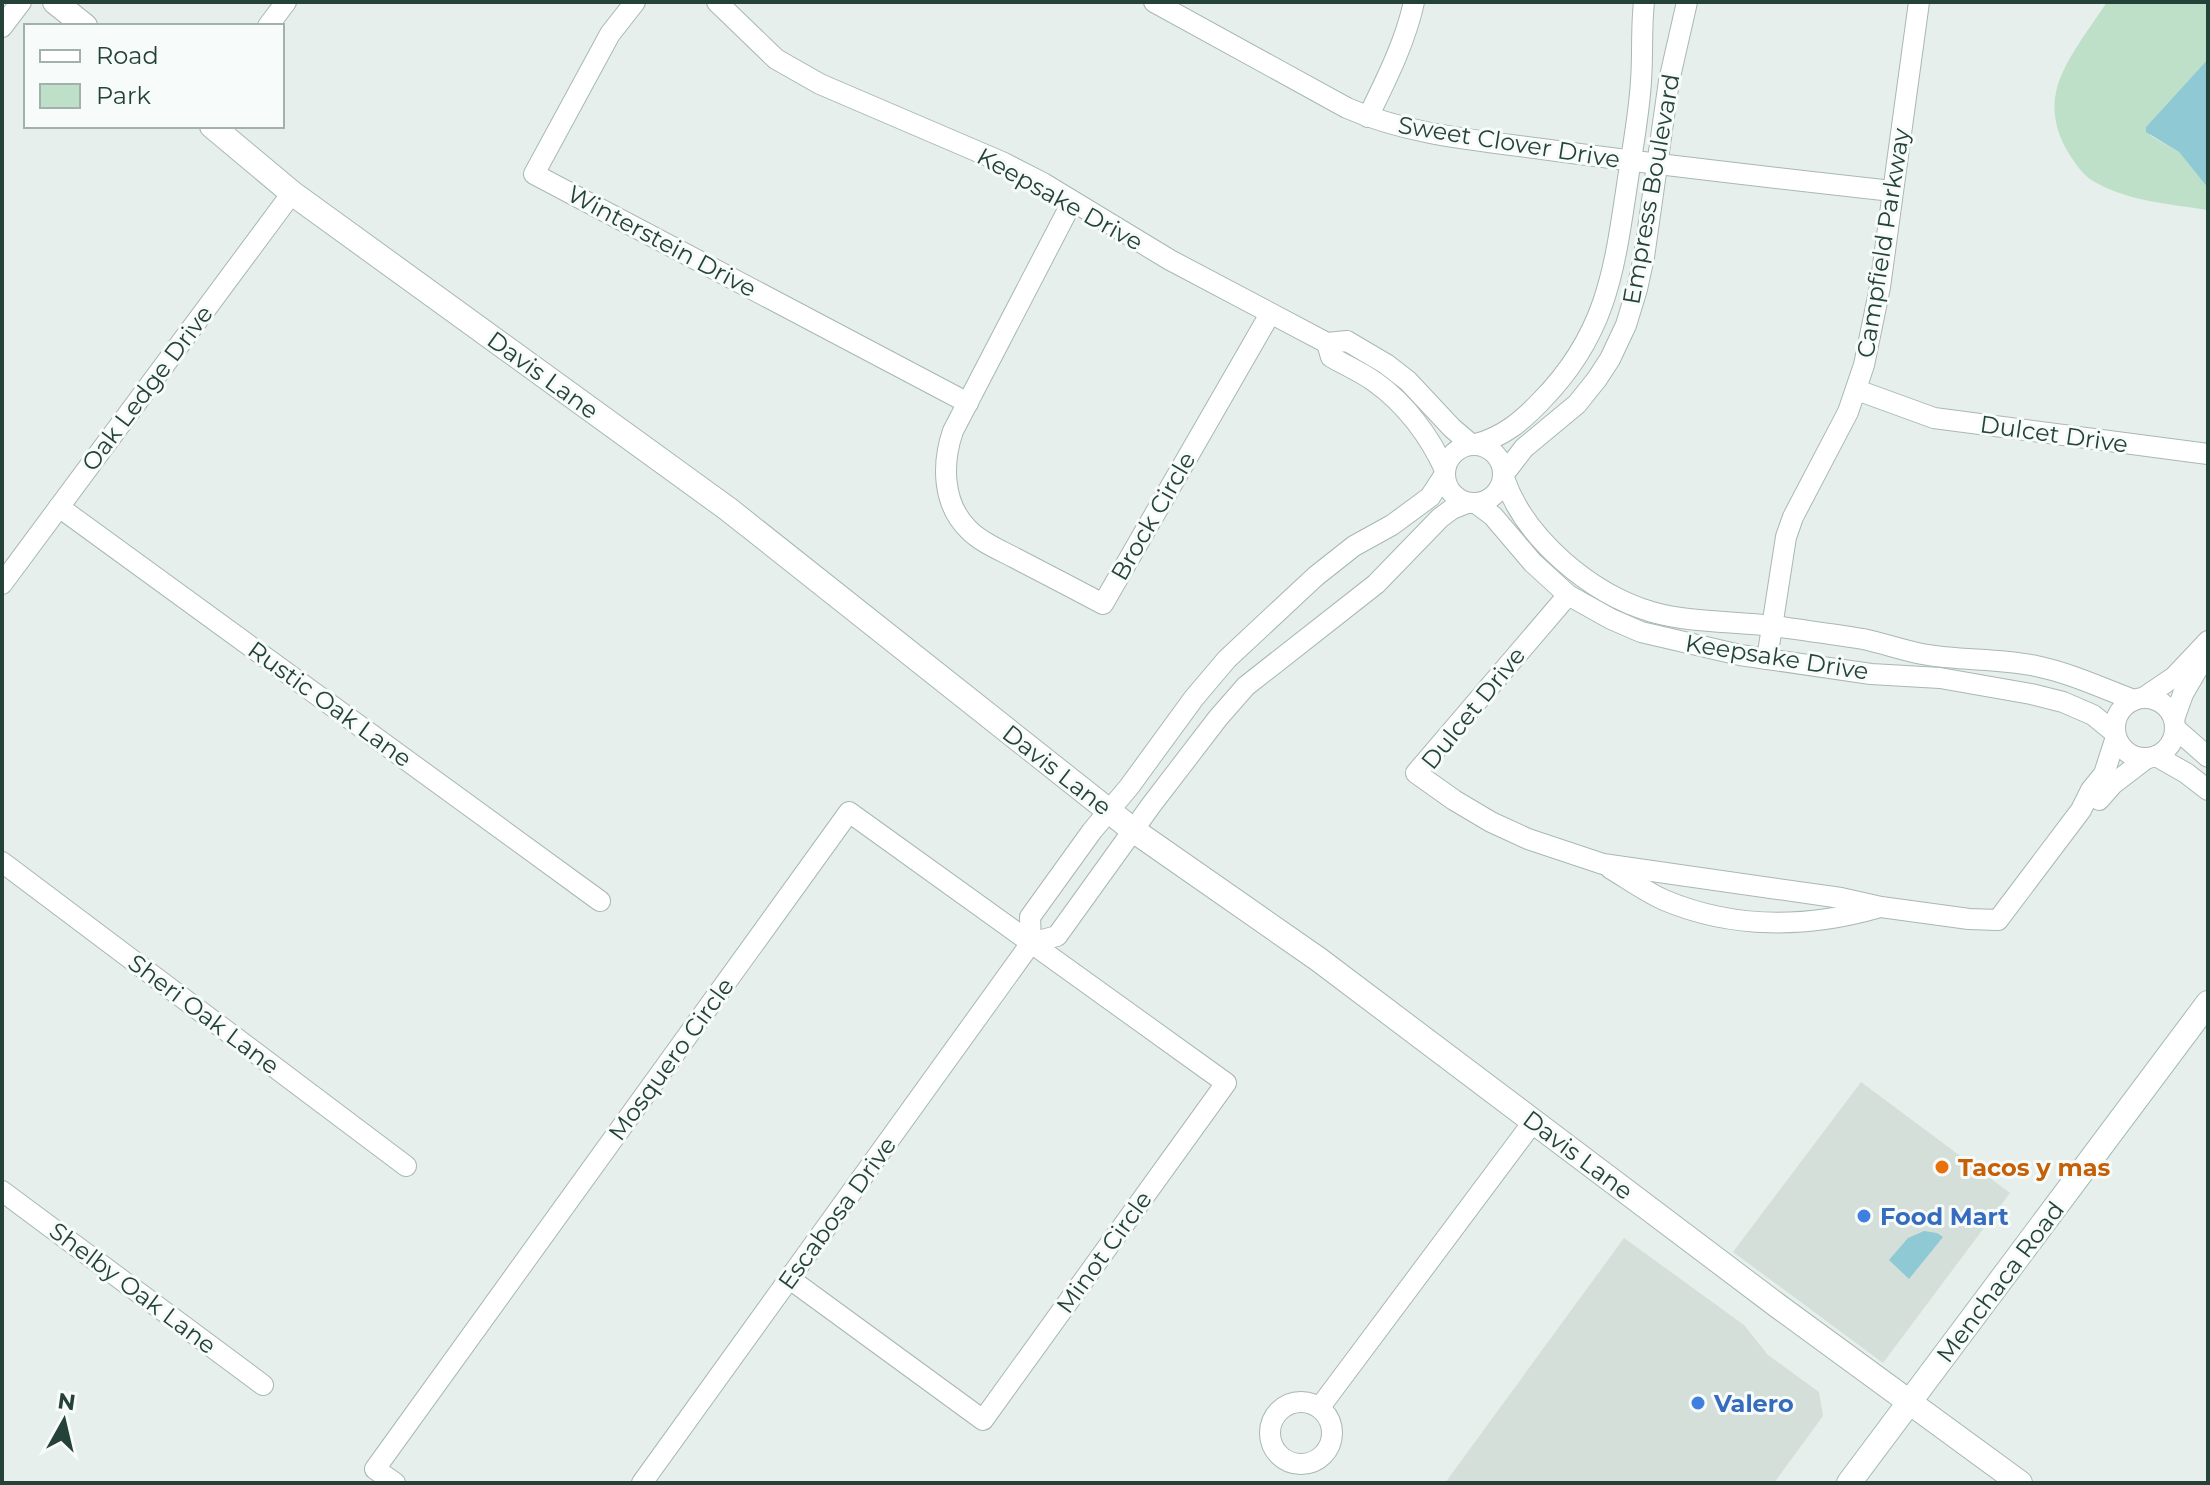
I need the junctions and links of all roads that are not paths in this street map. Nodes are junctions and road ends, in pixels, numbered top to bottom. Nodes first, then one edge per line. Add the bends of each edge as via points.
1 (21, 2) edge
2 (55, 2) edge
3 (286, 2) edge
4 (635, 2) edge
5 (717, 2) edge
6 (1154, 2) edge
7 (1414, 2) edge
8 (1644, 2) edge
9 (1687, 2) edge
10 (1919, 2) edge
11 (82, 24) edge
12 (270, 24) edge
13 (2, 27) edge
14 (1368, 117) junction
15 (214, 128) edge
16 (1631, 162) junction
17 (1657, 164) junction
18 (1892, 191) junction
19 (292, 193) junction
20 (1072, 202) junction
21 (1270, 314) junction
22 (1327, 343) junction
23 (1857, 390) junction
24 (968, 403) junction
25 (1474, 445) junction
26 (2208, 454) edge
27 (1445, 472) junction
28 (1504, 476) junction
29 (1472, 503) junction
30 (59, 507) junction
31 (2, 584) edge
32 (1568, 595) junction
33 (1771, 626) junction
34 (2208, 643) edge
35 (1767, 659) junction
36 (2138, 699) junction
37 (2175, 724) junction
38 (2116, 735) junction
39 (2152, 757) junction
40 (2208, 757) edge
41 (2208, 790) edge
42 (2081, 810) junction
43 (1108, 811) junction
44 (1133, 830) junction
45 (2, 862) edge
46 (1603, 864) junction
47 (600, 901) dead end
48 (1881, 907) junction
49 (1031, 943) junction
50 (2208, 1003) edge
51 (1533, 1122) junction
52 (406, 1166) dead end
53 (2, 1191) edge
54 (790, 1279) junction
55 (263, 1385) dead end
56 (1910, 1403) junction
57 (1320, 1407) dead end
58 (395, 1483) edge
59 (642, 1483) edge
60 (1849, 1483) edge
61 (2020, 1483) edge

1 - 13 street
2 - 11 street
3 - 12 street
4 - 24 street, Winterstein Drive via 610,34 534,174
5 - 20 street, Keepsake Drive via 798,73 1002,162
6 - 14 street, Sweet Clover Drive
7 - 14 street
8 - 16 street, Empress Boulevard
9 - 17 street, Empress Boulevard
10 - 18 street, Campfield Parkway
14 - 16 street, Sweet Clover Drive via 1423,132
15 - 19 street, Davis Lane
16 - 17 street, Sweet Clover Drive
16 - 25 street, Empress Boulevard via 1610,286 1584,347 1529,414 1501,436
17 - 18 street, Sweet Clover Drive
17 - 28 street, Empress Boulevard via 1637,289 1610,359 1577,404 1524,448
18 - 23 street, Campfield Parkway via 1876,310
19 - 30 street, Oak Ledge Drive
19 - 43 street, Davis Lane via 728,509
20 - 21 street, Keepsake Drive
20 - 24 street, Brock Circle
21 - 22 street, Keepsake Drive
21 - 24 street, Brock Circle via 1103,604 986,542 957,513 945,462
22 - 25 street, Keepsake Drive via 1347,341 1386,364
22 - 27 street, Keepsake Drive via 1331,357 1375,382 1404,409 1435,447
23 - 26 street, Dulcet Drive via 1934,418
23 - 33 street, Campfield Parkway via 1793,517
25 - 27 street via 1457,450
25 - 28 street via 1494,452
27 - 29 street via 1451,492
27 - 43 street via 1422,504 1316,576 1227,659
28 - 29 street via 1495,495
28 - 33 street, Keepsake Drive via 1511,499 1549,548 1617,598 1691,620
29 - 32 street, Keepsake Drive via 1493,516
29 - 44 street via 1440,518 1376,584 1246,686
30 - 31 street, Oak Ledge Drive
30 - 47 street, Rustic Oak Lane
32 - 35 street, Keepsake Drive via 1641,632
32 - 46 street, Dulcet Drive via 1416,773 1491,822
33 - 35 street, Campfield Parkway
33 - 36 street, Keepsake Drive via 1921,654 2036,666
34 - 36 street via 2174,677
34 - 37 street
35 - 38 street, Keepsake Drive via 2031,694 2093,715
36 - 37 street via 2162,703
36 - 38 street via 2119,713
37 - 39 street via 2169,748
37 - 40 street
38 - 39 street via 2132,756
38 - 42 street, Dulcet Drive via 2104,774
39 - 41 street
39 - 42 street, Dulcet Drive
42 - 48 street, Dulcet Drive via 1998,920
43 - 44 street, Davis Lane
43 - 49 street, Escabosa Drive via 1030,917
44 - 49 street, Escabosa Drive via 1057,936
44 - 51 street, Davis Lane via 1318,959
45 - 52 street, Sheri Oak Lane
46 - 48 street, Dulcet Drive
46 - 48 street, Dulcet Drive via 1662,899 1741,920 1784,924
49 - 54 street, Escabosa Drive
49 - 54 street, Minot Circle via 1226,1083 983,1420
49 - 58 street, Mosquero Circle via 849,812 375,1469
50 - 56 street, Menchaca Road
51 - 56 street, Davis Lane
51 - 57 street
53 - 55 street, Shelby Oak Lane
54 - 59 street, Escabosa Drive
56 - 60 street, Menchaca Road
56 - 61 street, Davis Lane

